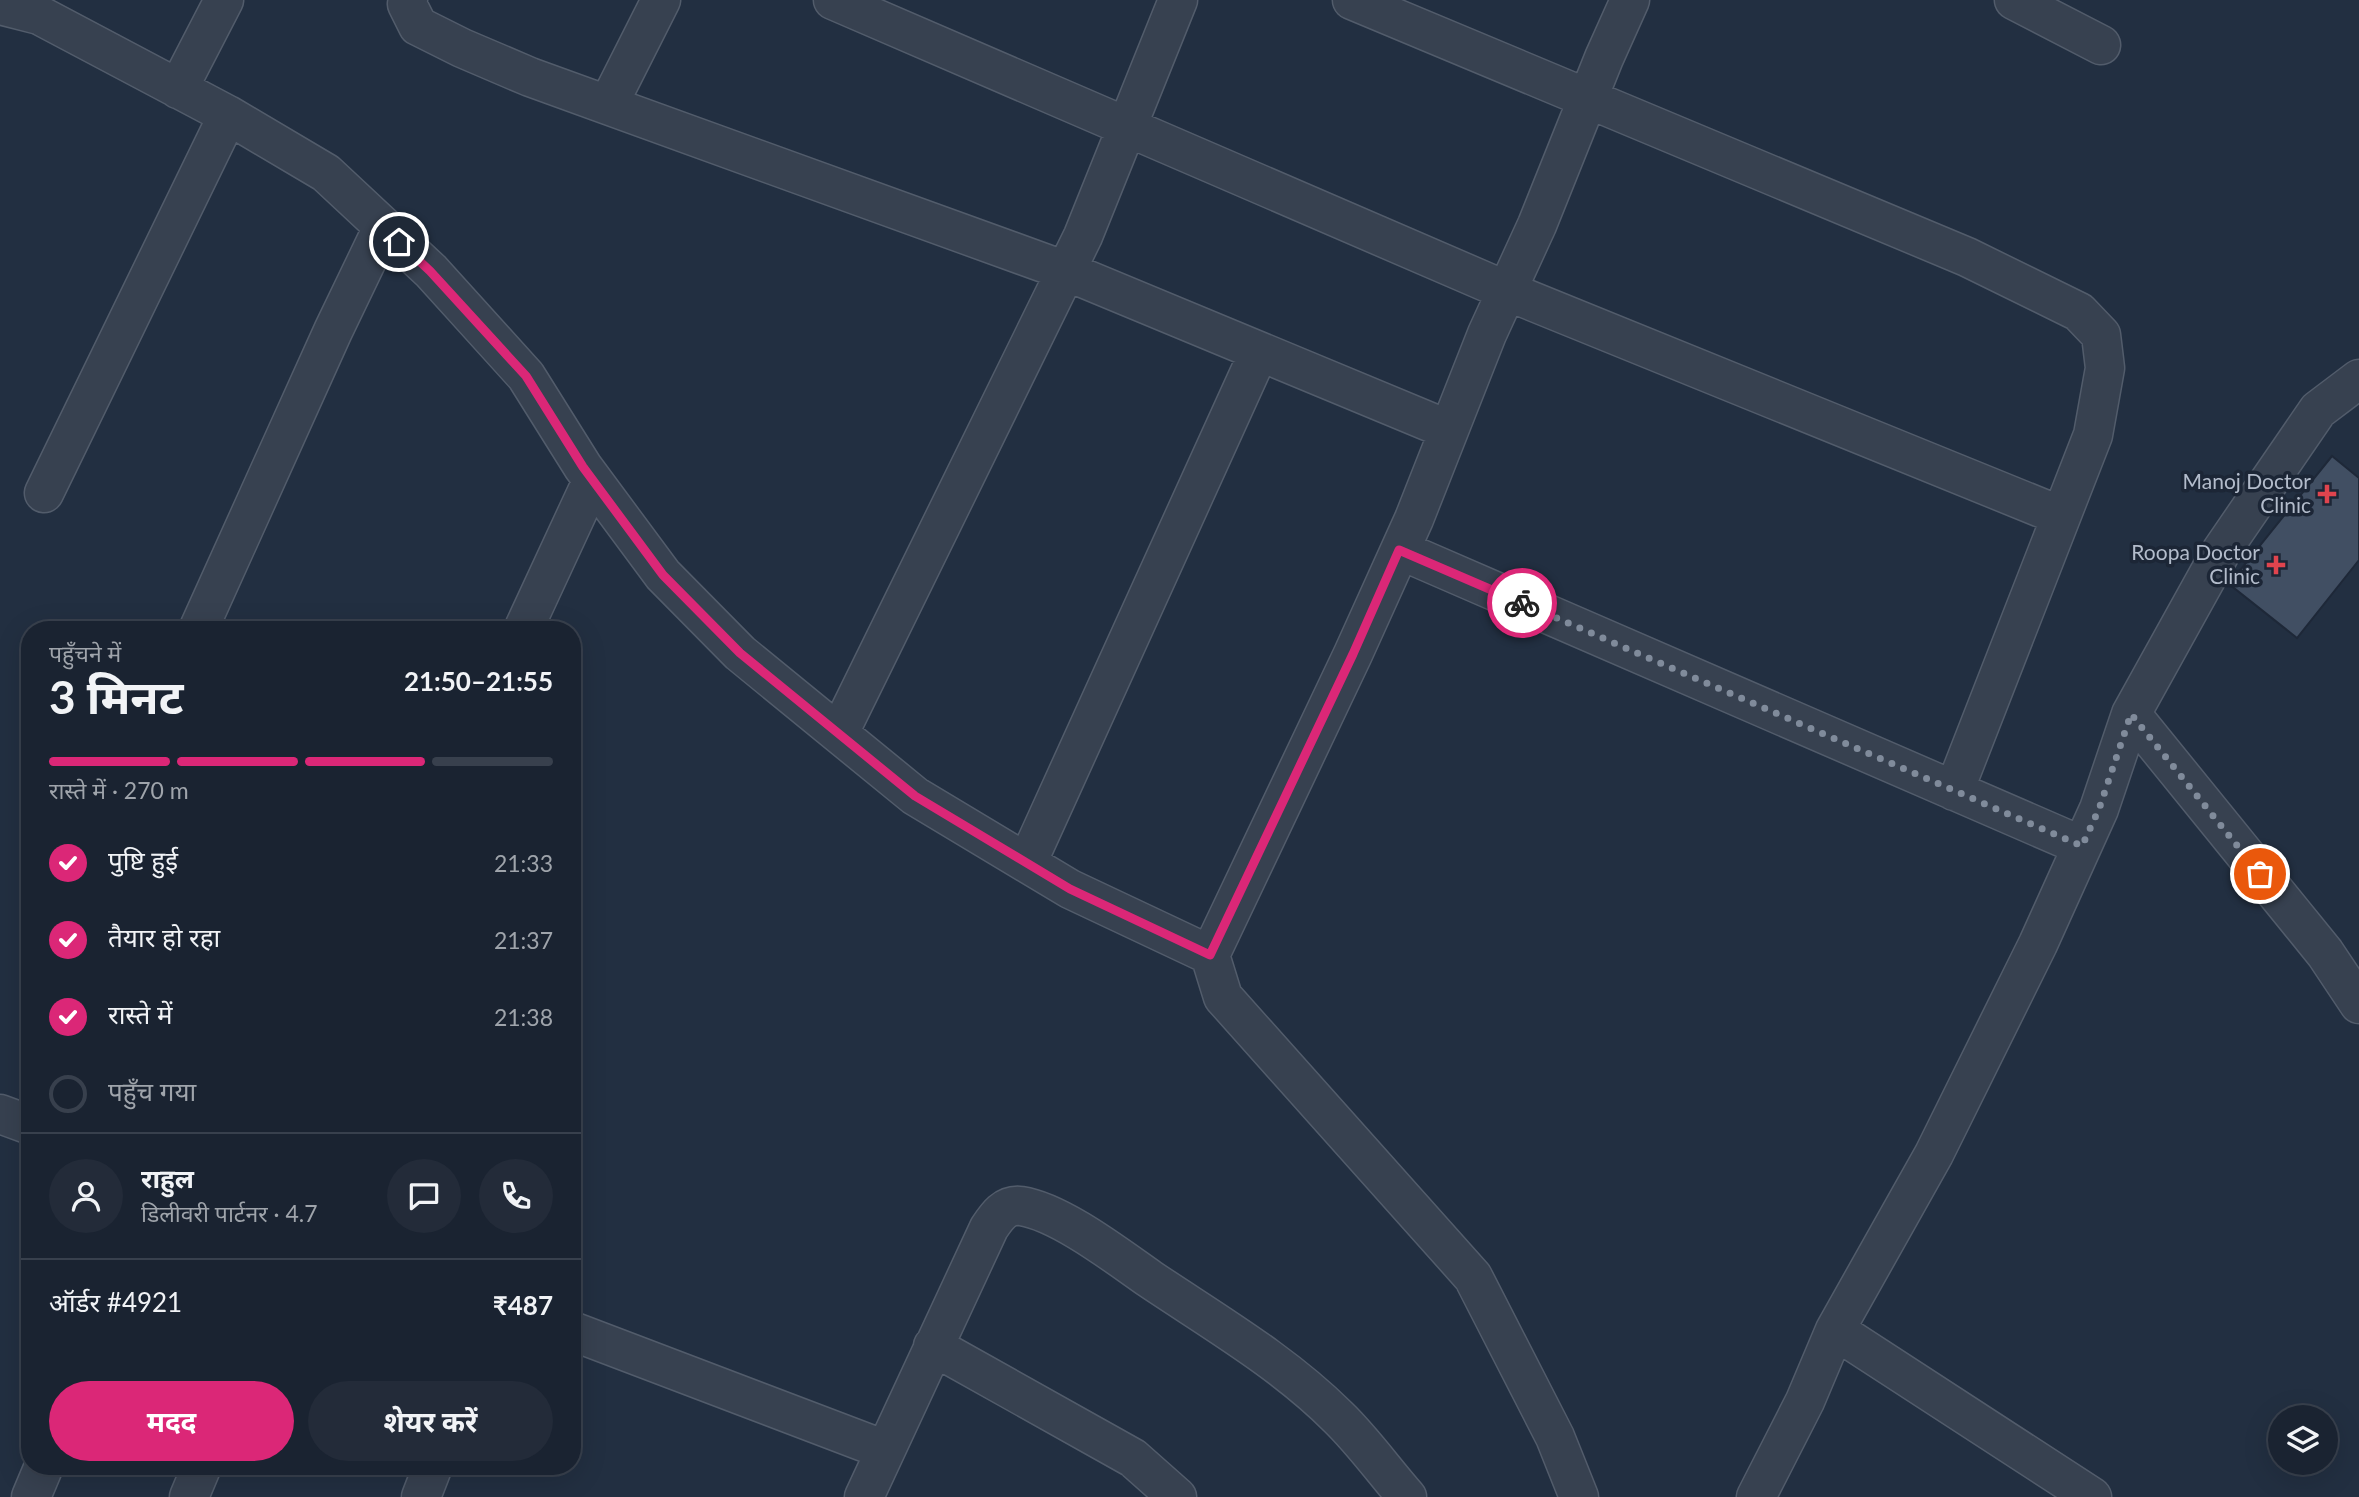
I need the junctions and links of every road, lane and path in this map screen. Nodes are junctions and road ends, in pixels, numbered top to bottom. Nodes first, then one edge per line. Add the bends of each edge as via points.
1 (224, 0) edge
2 (408, 0) edge
3 (661, 0) edge
4 (833, 0) edge
5 (1178, 0) edge
6 (1352, 0) edge
7 (1630, 0) edge
8 (2014, 0) edge
9 (0, 5) edge
10 (2101, 46) dead end
11 (178, 89) junction
12 (1587, 98) junction
13 (608, 105) junction
14 (228, 115) junction
15 (1127, 126) junction
16 (383, 227) junction
17 (1066, 271) junction
18 (1507, 291) junction
19 (1259, 352) junction
20 (2359, 379) edge
21 (1449, 430) junction
22 (592, 481) junction
23 (44, 493) dead end
24 (2061, 516) junction
25 (1399, 550) junction
26 (202, 621) edge
27 (527, 621) edge
28 (2131, 714) junction
29 (839, 733) junction
30 (1954, 791) junction
31 (2082, 846) junction
32 (1027, 863) junction
33 (1210, 955) junction
34 (2359, 1003) edge
35 (0, 1114) edge
36 (21, 1122) edge
37 (1835, 1330) junction
38 (581, 1334) edge
39 (933, 1346) junction
40 (885, 1450) junction
41 (40, 1475) edge
42 (198, 1475) edge
43 (430, 1475) edge
44 (31, 1497) edge
45 (189, 1497) edge
46 (421, 1497) edge
47 (864, 1497) edge
48 (1177, 1497) edge
49 (1407, 1497) edge
50 (1579, 1497) edge
51 (1756, 1497) edge
52 (2092, 1497) edge

1 - 11 street
2 - 13 street via 418,26 530,77
3 - 13 street
4 - 15 street
5 - 15 street
6 - 12 street
7 - 12 street
8 - 10 street
9 - 11 street via 39,15
11 - 14 street
12 - 18 street
12 - 24 street via 1967,257 2079,312 2101,335 2105,368 2093,436
13 - 17 street
14 - 16 street via 326,173
14 - 23 street
15 - 17 street
15 - 18 street
16 - 22 street via 526,376
16 - 26 street
17 - 19 street
17 - 29 street
18 - 21 street
18 - 24 street
19 - 21 street
19 - 32 street
20 - 28 street via 2318,410 2222,550
21 - 25 street
22 - 27 street
22 - 29 street via 663,575 740,653
24 - 30 street
25 - 30 street
25 - 33 street
28 - 31 street
28 - 34 street via 2325,953
29 - 32 street via 915,796
30 - 31 street
31 - 37 street via 1934,1154
32 - 33 street via 1070,889
33 - 50 street via 1223,998 1473,1277 1555,1437
35 - 36 street
37 - 51 street
37 - 52 street
38 - 40 street
39 - 40 street
39 - 48 street via 1133,1458
39 - 49 street via 998,1214 1018,1206 1036,1210 1080,1232 1279,1366 1338,1417
40 - 47 street
41 - 44 street
42 - 45 street
43 - 46 street

